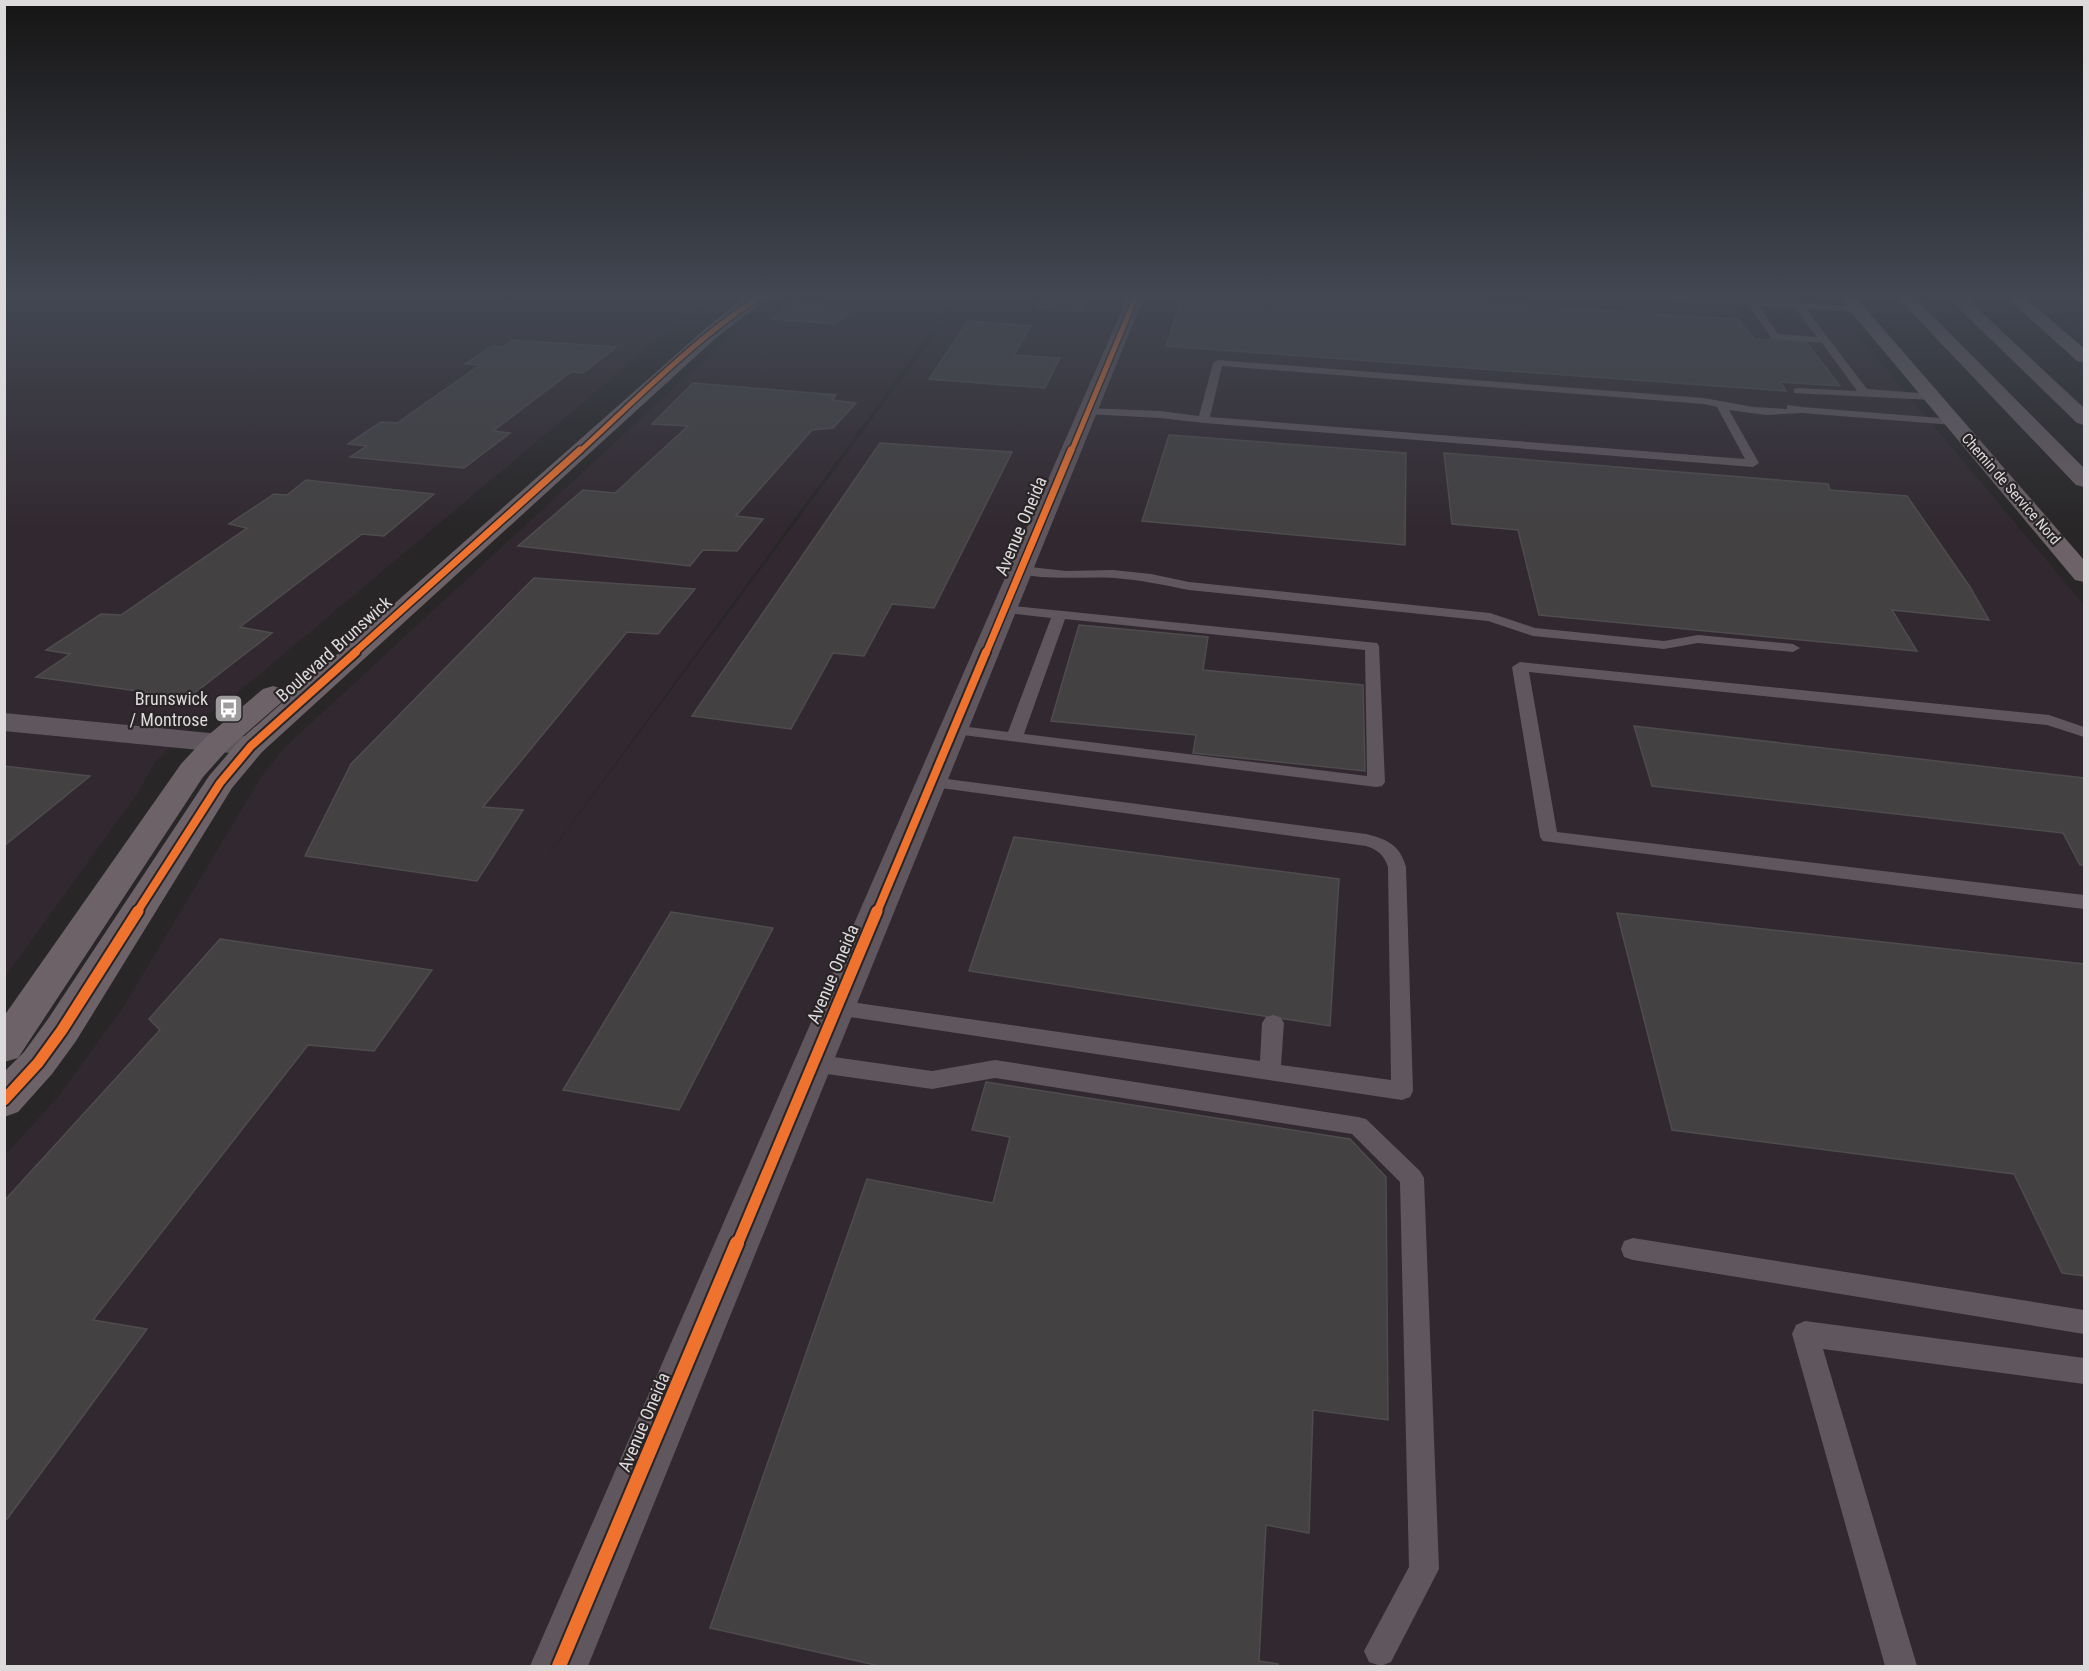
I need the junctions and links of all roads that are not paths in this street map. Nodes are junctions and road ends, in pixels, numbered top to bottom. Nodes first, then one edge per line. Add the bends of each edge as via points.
1 (646, 372) edge
2 (666, 372) edge
3 (1104, 372) edge
4 (1216, 372) edge
5 (1333, 372) edge
6 (1849, 372) edge
7 (1911, 372) edge
8 (1979, 372) edge
9 (2035, 372) edge
10 (1798, 391) dead end
11 (1864, 392) junction
12 (1932, 397) junction
13 (1721, 405) junction
14 (1087, 411) junction
15 (2085, 419) edge
16 (1204, 420) junction
17 (1953, 422) junction
18 (2085, 480) edge
19 (1021, 570) junction
20 (2085, 575) edge
21 (1004, 609) junction
22 (1059, 615) junction
23 (1793, 648) dead end
24 (312, 661) dead end
25 (287, 684) dead end
26 (4, 722) edge
27 (953, 730) junction
28 (2085, 732) edge
29 (1014, 738) junction
30 (234, 745) junction
31 (932, 782) junction
32 (2085, 902) edge
33 (837, 1008) junction
34 (1273, 1023) dead end
35 (4, 1047) edge
36 (813, 1063) junction
37 (1270, 1072) junction
38 (4, 1100) edge
39 (1633, 1249) dead end
40 (2085, 1322) edge
41 (2085, 1371) edge
42 (1380, 1651) dead end
43 (559, 1666) edge
44 (1901, 1666) edge

1 - 24 street, Boulevard Brunswick
2 - 30 street, Boulevard Brunswick
3 - 14 street, Avenue Oneida
4 - 16 lane
5 - 13 lane
6 - 11 lane
7 - 12 street, Chemin de Service Nord
8 - 18 highway
9 - 15 highway
10 - 11 lane
11 - 12 lane
12 - 17 street, Chemin de Service Nord
13 - 16 lane via 1753,463
13 - 17 lane
14 - 16 lane via 1180,422
14 - 19 street, Avenue Oneida
17 - 20 street, Chemin de Service Nord
19 - 21 street, Avenue Oneida
19 - 23 lane via 1148,588 1189,586 1490,617 1533,632 1664,645 1698,639
21 - 22 lane
21 - 27 street, Avenue Oneida
22 - 29 lane
22 - 29 lane via 1372,646 1376,782
25 - 30 street, Boulevard Brunswick
26 - 30 street
27 - 29 lane
27 - 31 street, Avenue Oneida
28 - 32 lane via 2049,720 1520,667 1549,837
30 - 35 street, Boulevard Brunswick via 192,771
30 - 38 street, Boulevard Brunswick via 220,783 62,1030
31 - 33 street, Avenue Oneida
31 - 37 lane via 1356,839 1389,848 1397,867 1402,1091
33 - 36 street, Avenue Oneida
33 - 37 lane
34 - 37 lane
36 - 42 lane via 932,1080 995,1069 1358,1126 1412,1178 1424,1569
36 - 43 street, Avenue Oneida
39 - 40 lane
41 - 44 lane via 1805,1334

